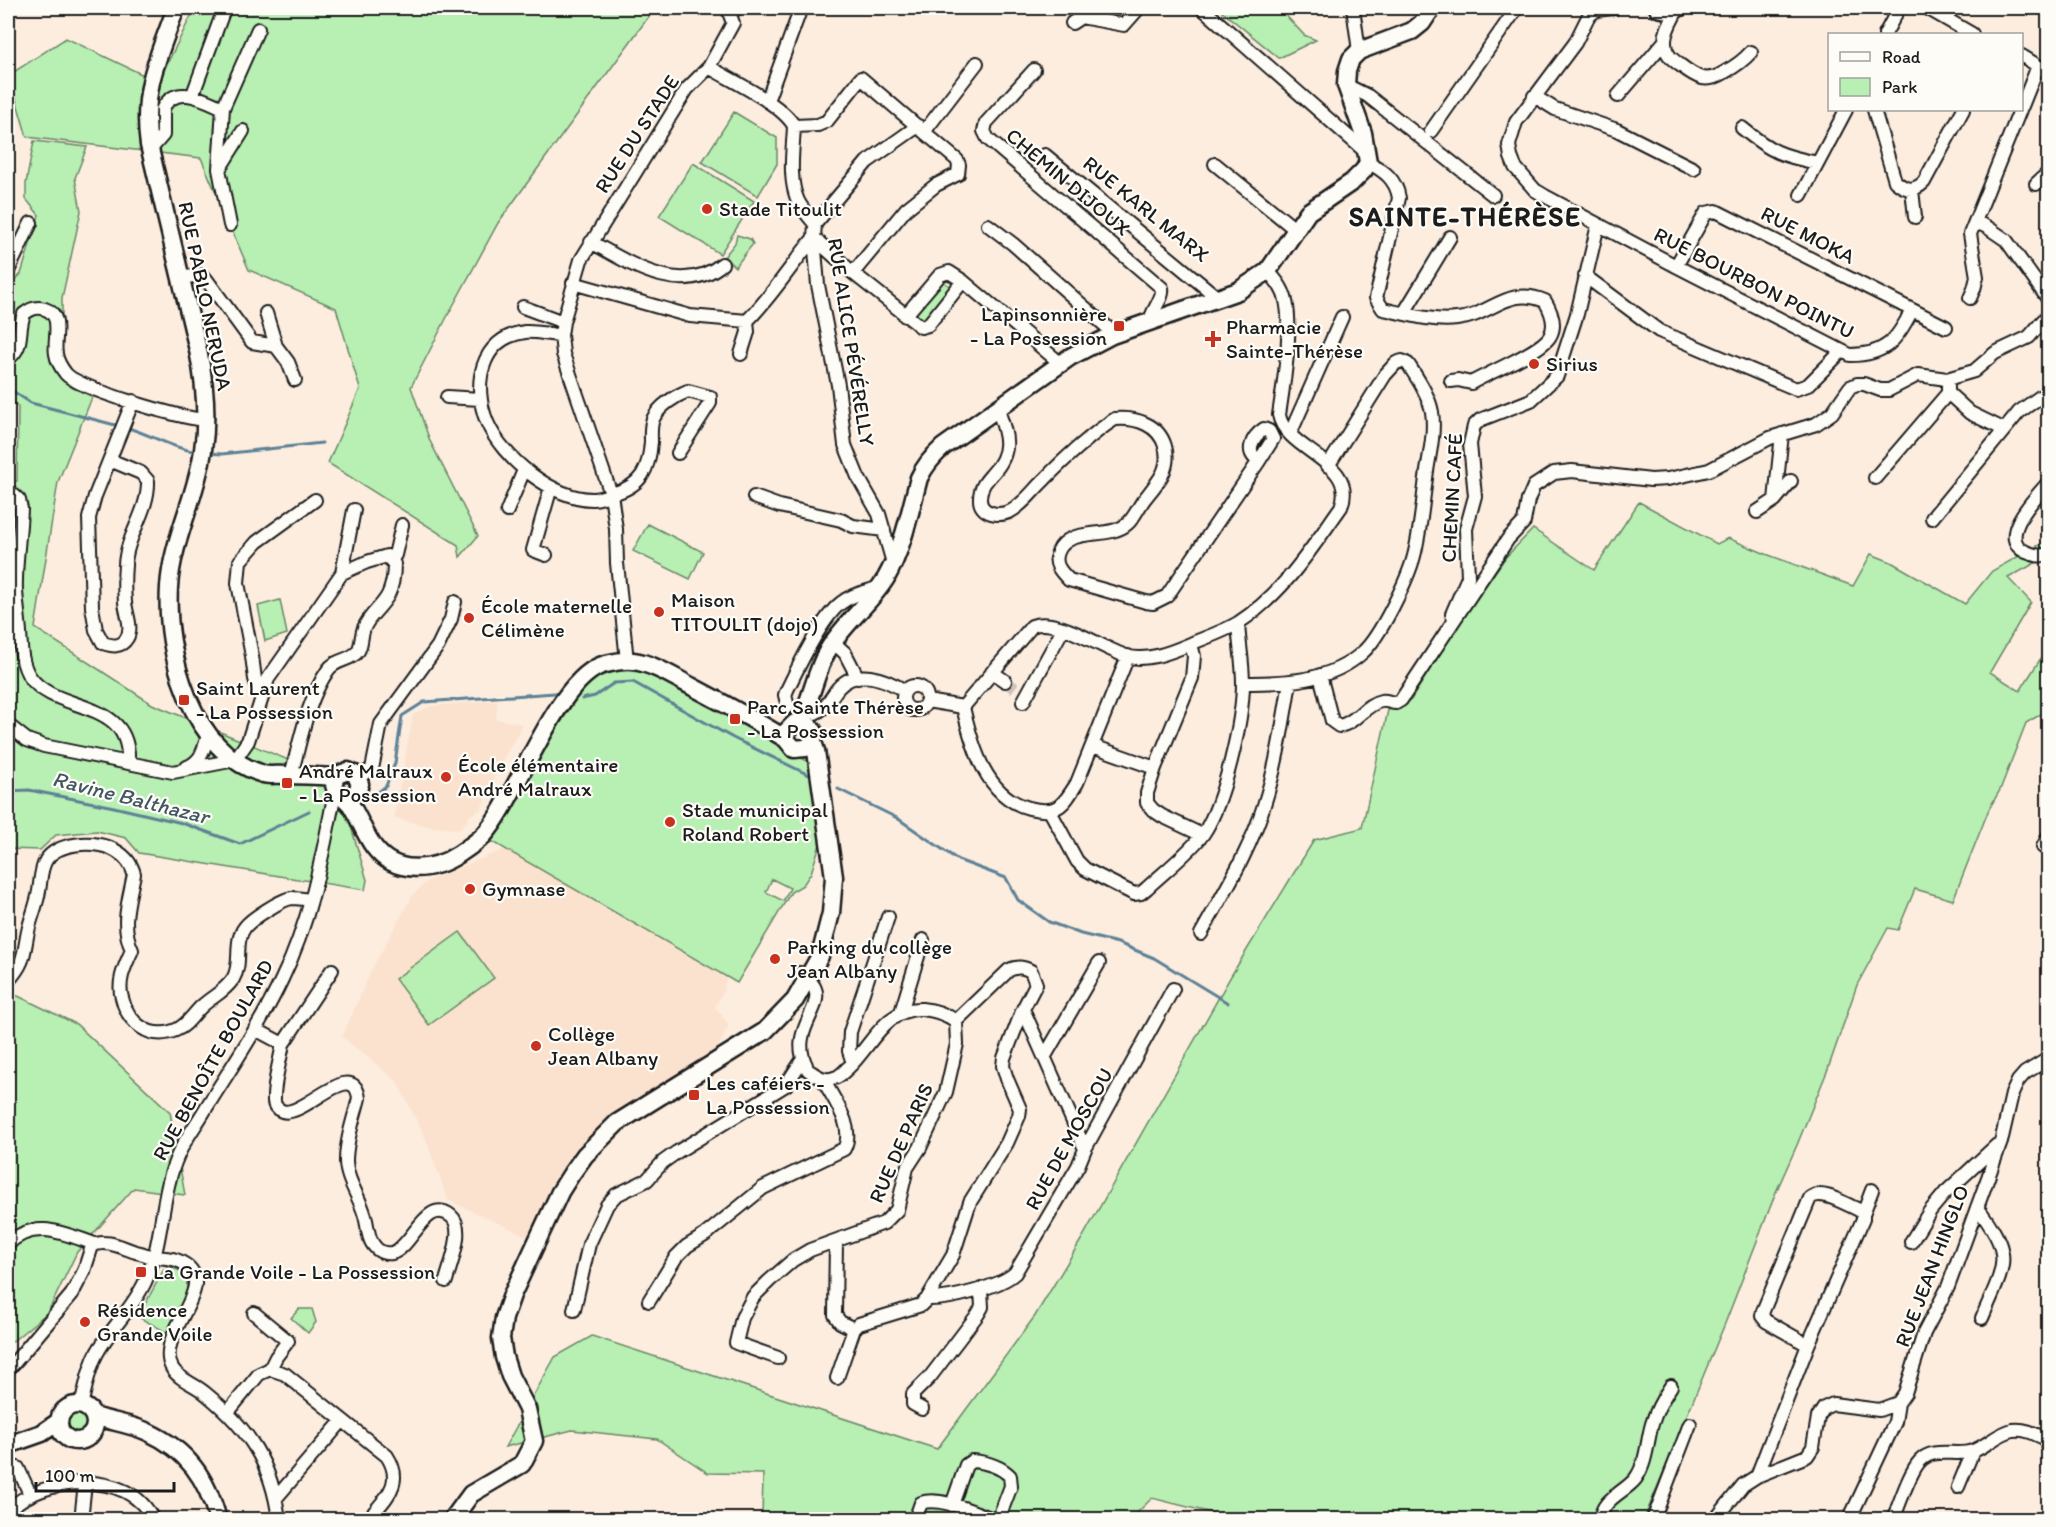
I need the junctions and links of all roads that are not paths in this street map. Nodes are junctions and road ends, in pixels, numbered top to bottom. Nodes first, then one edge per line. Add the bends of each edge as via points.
1 (176, 8) edge
2 (736, 8) edge
3 (801, 8) edge
4 (1139, 8) edge
5 (1202, 8) edge
6 (1353, 8) edge
7 (1432, 8) edge
8 (1517, 8) edge
9 (1614, 8) edge
10 (1658, 8) edge
11 (1679, 8) edge
12 (1899, 8) edge
13 (1927, 8) edge
14 (223, 12) dead end
15 (1072, 23) dead end
16 (258, 28) dead end
17 (1886, 33) edge
18 (1970, 33) edge
19 (1665, 41) junction
20 (1359, 51) junction
21 (1751, 52) dead end
22 (2023, 57) edge
23 (977, 63) dead end
24 (709, 67) junction
25 (2043, 69) edge
26 (1034, 70) dead end
27 (1346, 85) junction
28 (193, 94) junction
29 (1534, 96) junction
30 (1618, 96) dead end
31 (768, 101) junction
32 (2023, 104) edge
33 (223, 108) junction
34 (1845, 111) edge
35 (1874, 111) edge
36 (1962, 111) edge
37 (2020, 111) edge
38 (794, 126) junction
39 (1742, 128) dead end
40 (921, 129) junction
41 (243, 131) dead end
42 (1431, 131) dead end
43 (150, 150) junction
44 (1045, 155) dead end
45 (1367, 157) junction
46 (1818, 163) junction
47 (1215, 164) dead end
48 (219, 169) junction
49 (1694, 169) dead end
50 (2049, 173) edge
51 (2036, 184) dead end
52 (1912, 190) junction
53 (1493, 195) dead end
54 (1801, 195) dead end
55 (1914, 216) dead end
56 (1976, 222) junction
57 (31, 223) dead end
58 (815, 224) junction
59 (230, 225) dead end
60 (988, 225) dead end
61 (1598, 225) junction
62 (1296, 230) junction
63 (1450, 237) dead end
64 (814, 238) junction
65 (591, 242) junction
66 (722, 264) dead end
67 (1676, 266) junction
68 (1268, 271) junction
69 (8, 272) edge
70 (853, 273) junction
71 (1585, 276) junction
72 (181, 278) junction
73 (963, 281) junction
74 (573, 283) junction
75 (1218, 298) junction
76 (1970, 298) dead end
77 (2048, 300) edge
78 (522, 307) dead end
79 (1912, 310) junction
80 (266, 313) dead end
81 (1404, 313) junction
82 (2049, 315) edge
83 (905, 316) junction
84 (1342, 317) dead end
85 (747, 321) junction
86 (1150, 322) junction
87 (1946, 327) dead end
88 (562, 329) junction
89 (1112, 336) junction
90 (276, 346) junction
91 (1842, 351) junction
92 (741, 354) dead end
93 (8, 358) edge
94 (1060, 363) junction
95 (1947, 379) junction
96 (295, 380) dead end
97 (1451, 381) dead end
98 (1948, 393) junction
99 (2049, 395) edge
100 (447, 397) dead end
101 (480, 399) junction
102 (134, 401) junction
103 (998, 410) junction
104 (206, 420) junction
105 (2003, 429) junction
106 (1290, 434) junction
107 (1782, 434) junction
108 (678, 453) dead end
109 (110, 460) junction
110 (1259, 460) junction
111 (1328, 466) junction
112 (524, 470) junction
113 (1875, 478) dead end
114 (1791, 481) dead end
115 (2049, 483) edge
116 (550, 487) junction
117 (8, 490) edge
118 (611, 494) junction
119 (754, 497) dead end
120 (315, 500) dead end
121 (1775, 500) junction
122 (354, 510) dead end
123 (507, 511) dead end
124 (1757, 512) dead end
125 (1932, 518) dead end
126 (402, 525) dead end
127 (884, 530) junction
128 (2049, 554) edge
129 (546, 555) dead end
130 (392, 559) junction
131 (893, 563) junction
132 (342, 573) junction
133 (880, 587) junction
134 (455, 602) dead end
135 (1238, 623) junction
136 (1063, 629) junction
137 (833, 642) junction
138 (1439, 642) junction
139 (1191, 644) junction
140 (1128, 656) junction
141 (627, 657) junction
142 (992, 672) junction
143 (1320, 675) junction
144 (858, 678) junction
145 (1005, 681) tunnel mouth
146 (816, 682) junction
147 (1290, 682) junction
148 (1243, 683) junction
149 (261, 696) junction
150 (1022, 696) dead end
151 (788, 706) dead end
152 (963, 708) junction
153 (815, 713) junction
154 (8, 725) edge
155 (208, 735) junction
156 (801, 735) junction
157 (1093, 746) junction
158 (235, 760) junction
159 (128, 763) junction
160 (1155, 768) junction
161 (173, 772) junction
162 (291, 775) junction
163 (346, 788) junction
164 (1050, 811) junction
165 (1202, 835) junction
166 (310, 900) junction
167 (888, 917) dead end
168 (1201, 934) dead end
169 (923, 940) dead end
170 (1099, 963) dead end
171 (332, 970) dead end
172 (804, 976) junction
173 (8, 981) edge
174 (1173, 989) dead end
175 (1023, 1009) junction
176 (901, 1012) junction
177 (956, 1021) junction
178 (255, 1029) junction
179 (283, 1044) junction
180 (1044, 1056) junction
181 (803, 1059) junction
182 (2049, 1059) edge
183 (853, 1063) junction
184 (808, 1071) junction
185 (823, 1079) junction
186 (786, 1085) junction
187 (2001, 1142) junction
188 (1085, 1149) junction
189 (1872, 1190) dead end
190 (1977, 1206) junction
191 (1863, 1214) junction
192 (836, 1241) junction
193 (1911, 1242) dead end
194 (8, 1244) edge
195 (95, 1244) junction
196 (154, 1257) junction
197 (446, 1281) dead end
198 (981, 1289) junction
199 (927, 1299) junction
200 (649, 1301) dead end
201 (574, 1310) dead end
202 (254, 1313) dead end
203 (1982, 1318) dead end
204 (854, 1329) junction
205 (1809, 1345) junction
206 (778, 1358) dead end
207 (8, 1369) edge
208 (270, 1369) junction
209 (837, 1378) dead end
210 (1671, 1386) dead end
211 (1898, 1403) junction
212 (922, 1409) dead end
213 (228, 1412) junction
214 (90, 1416) junction
215 (342, 1420) junction
216 (1690, 1424) dead end
217 (59, 1427) junction
218 (2049, 1440) edge
219 (8, 1445) edge
220 (1973, 1451) junction
221 (18, 1468) dead end
222 (1757, 1476) junction
223 (85, 1483) junction
224 (1958, 1487) dead end
225 (30, 1494) junction
226 (276, 1498) junction
227 (952, 1505) junction
228 (8, 1510) edge
229 (81, 1520) edge
230 (153, 1520) edge
231 (218, 1520) edge
232 (279, 1520) edge
233 (368, 1520) edge
234 (452, 1520) edge
235 (915, 1520) edge
236 (997, 1520) edge
237 (1601, 1520) edge
238 (1653, 1520) edge
239 (1715, 1520) edge
240 (1850, 1520) edge
241 (1893, 1520) edge

1 - 43 main road, RUE PABLO NERUDA via 150,80 146,125
2 - 24 street via 730,15 733,23
3 - 31 street
4 - 15 street via 1124,25 1082,17
5 - 45 street
6 - 20 street
7 - 20 main road via 1412,31
8 - 42 street
9 - 29 street via 1596,10 1588,16 1575,43
10 - 11 main road
11 - 19 street
12 - 17 street
13 - 18 street
14 - 28 street
16 - 33 street
19 - 21 street via 1671,59 1703,79 1716,79
19 - 30 street
20 - 27 main road via 1351,59
22 - 25 street
23 - 40 street
24 - 31 street, RUE DU STADE
24 - 65 street, RUE DU STADE via 687,89
25 - 32 street
26 - 86 street, CHEMIN DIJOUX via 986,123 984,131 988,139 1162,288
27 - 45 main road
27 - 53 street via 1368,96
28 - 33 street
28 - 43 street via 172,98 165,104 163,135
29 - 49 street via 1563,112 1617,130
29 - 61 street via 1511,135 1509,145 1515,167 1535,190
31 - 38 street, RUE DU STADE
33 - 48 street
34 - 46 street
35 - 52 street via 1895,181
36 - 52 street via 1924,182
37 - 56 street
38 - 40 street via 827,121 861,78
38 - 58 street via 794,187 798,201
39 - 46 street via 1785,156
40 - 58 street via 867,162
40 - 70 street via 959,165 958,174 937,184 906,209
41 - 48 street
43 - 72 main road, RUE PABLO NERUDA
44 - 75 street, RUE KARL MARX
45 - 62 main road via 1364,170 1308,212
45 - 81 street via 1397,186 1399,198 1376,298 1383,309
46 - 54 street
47 - 62 street
48 - 59 street
50 - 51 street
52 - 55 street
56 - 76 street via 1970,237 1976,283
56 - 77 street via 2006,240
57 - 69 street
58 - 64 street, RUE ALICE PÉVÉRELLY
60 - 89 street via 1108,328
61 - 67 street, RUE BOURBON POINTU
61 - 71 street, CHEMIN CAFÉ
62 - 68 main road
63 - 81 street
64 - 70 street
64 - 85 street via 770,298
64 - 127 street, RUE ALICE PÉVÉRELLY via 818,285 838,385 845,445
65 - 66 street via 636,267 667,277 701,277
65 - 74 street, RUE DU STADE
67 - 79 street, RUE MOKA via 1706,213 1716,211
67 - 91 street, RUE BOURBON POINTU
68 - 75 main road via 1238,291
68 - 106 street via 1286,299 1287,354 1279,415
70 - 83 street
71 - 91 street via 1652,328 1796,389 1808,385
71 - 138 street, CHEMIN CAFÉ via 1557,376 1532,400 1480,420 1474,426 1470,444 1474,496 1466,529 1468,577
72 - 90 street via 199,275 206,279 252,342
72 - 104 main road, RUE PABLO NERUDA via 203,377
73 - 83 street via 949,272 940,275
73 - 83 street via 925,327
73 - 94 street
74 - 85 street via 690,316
74 - 88 street, RUE DU STADE
75 - 86 main road
78 - 88 street
79 - 87 street, RUE MOKA
79 - 91 street, RUE BOURBON POINTU via 1901,333 1880,350 1858,355
80 - 90 street
81 - 97 street via 1457,319 1515,296 1545,301 1551,310 1553,327 1541,346 1471,383
82 - 95 street via 2029,337 1995,353 1974,371
84 - 106 street
85 - 92 street
86 - 89 main road
88 - 101 street via 523,332 498,343 484,360
88 - 118 street via 563,354
89 - 94 main road
90 - 96 street
93 - 102 street via 16,352 24,314 32,309 47,309 56,320 56,353 68,376
94 - 103 main road
95 - 98 street
95 - 107 street via 1918,375 1889,390 1857,384 1850,387 1824,419
98 - 105 street via 1970,414
98 - 113 street
99 - 105 street via 2029,403
100 - 101 street
101 - 112 street via 490,427
102 - 104 street
102 - 109 street
103 - 110 street via 1007,448 1001,463 983,484 979,501 991,513 1002,514 1018,506 1115,419 1138,420 1161,435 1166,448 1163,473 1128,524 1065,543 1056,562 1069,580 1146,602 1167,596
103 - 131 main road via 943,447 924,467
104 - 155 main road, RUE PABLO NERUDA via 203,453 169,586 177,663 189,701
105 - 125 street
106 - 111 street
107 - 121 street
107 - 138 street via 1722,465 1668,479 1554,473 1534,486 1524,522 1508,539
108 - 118 street via 710,398 688,391 658,411 651,428 645,471 632,486
109 - 109 street via 89,518 96,630 103,643 112,646 125,642 130,628 125,604 126,554 149,491 148,481 141,473
110 - 110 street via 1253,457 1250,446 1259,432 1269,430 1273,439
111 - 135 street via 1343,482 1341,507 1296,571
111 - 143 street via 1385,375 1396,363 1408,363 1429,402 1433,424 1414,556 1381,629 1363,652
112 - 116 street
112 - 123 street
114 - 121 street
115 - 128 street via 2019,520 2014,535 2021,549 2033,555
116 - 118 street via 595,500
116 - 129 street via 533,550
117 - 159 street via 19,500 21,509 16,590 22,658 28,675 39,687 96,711 118,726 129,751
118 - 141 street
119 - 127 street via 853,526
120 - 149 street via 256,542 240,561 238,583
121 - 124 street
122 - 132 street
126 - 130 street
127 - 131 street, RUE ALICE PÉVÉRELLY
130 - 132 street via 380,557
130 - 162 street via 391,588 363,629 359,650 329,668 313,698
131 - 133 main road
132 - 149 street via 268,679
133 - 137 main road
133 - 151 street via 850,597 832,612 784,695
134 - 163 street via 438,646 381,724 372,769
135 - 139 street
135 - 148 street
136 - 140 street
136 - 142 street via 1046,623 1032,626
136 - 150 street
137 - 144 street via 845,653
137 - 146 main road
138 - 143 street via 1401,700 1376,703 1346,725 1332,721
139 - 140 street via 1158,656
139 - 160 street via 1192,678
140 - 157 street
141 - 156 main road via 641,656 768,727
141 - 163 main road via 603,664 569,692 501,811 484,835 456,856 417,868 392,864 372,844
142 - 145 street
142 - 152 street
143 - 147 street
144 - 152 street via 885,679 905,691 904,703 913,709 927,701
144 - 153 street via 842,684 826,706
146 - 153 main road
146 - 156 main road
147 - 148 street
147 - 168 street via 1264,806 1243,858
148 - 165 street via 1240,716 1223,790
149 - 158 street via 248,741
152 - 164 street via 975,750 987,775 1003,795 1020,806
153 - 156 main road
154 - 159 street via 44,747
155 - 158 main road, RUE PABLO NERUDA
155 - 161 street via 194,764
156 - 172 main road via 818,764 827,831 823,900
157 - 160 street
157 - 164 street via 1068,799
158 - 161 street
158 - 162 main road, RUE PABLO NERUDA via 264,774
159 - 161 street
160 - 165 street via 1147,803 1162,816
162 - 163 main road, RUE PABLO NERUDA
163 - 166 street, RUE BENOÎTE BOULARD
164 - 165 street via 1085,869 1134,894 1141,893
166 - 173 street via 291,898 248,924 239,938 238,969 226,990 205,1003 177,1030 159,1035 138,1027 125,1009 120,991 132,950 124,921 134,874 132,867 116,850 102,845 69,846 45,861 26,950 19,969
166 - 178 street, RUE BENOÎTE BOULARD via 296,949
167 - 183 street via 850,1032
169 - 176 street
170 - 180 street
171 - 179 street
172 - 181 street via 815,985 817,998 802,1033
172 - 234 main road via 719,1061 617,1123 585,1155 560,1192 512,1295 501,1338 510,1376 527,1409 534,1441 522,1464 471,1494
174 - 188 street, RUE DE MOSCOU
175 - 177 street via 1036,984 1031,971 1015,967
175 - 180 street
175 - 199 street via 1005,1050 1003,1066 1019,1116 970,1202 952,1255
176 - 177 street via 924,1009
176 - 183 street via 889,1020
177 - 192 street, RUE DE PARIS via 957,1044 946,1092 907,1168 897,1210 884,1222
178 - 179 street
178 - 196 street, RUE BENOÎTE BOULARD via 178,1154 168,1182
179 - 197 street via 274,1094 278,1110 297,1110 338,1084 353,1084 358,1090 346,1164 373,1246 394,1252 432,1214 448,1213 456,1220 458,1232
180 - 188 street
181 - 184 street
181 - 186 street
182 - 187 street, RUE JEAN HINGLO via 2018,1081
183 - 185 street via 835,1078
184 - 185 street
184 - 186 street
185 - 200 street via 847,1127 849,1141 844,1149 763,1188 687,1246
186 - 201 street via 678,1152 647,1180 616,1195 607,1204 589,1244
187 - 190 street, RUE JEAN HINGLO
187 - 193 street, RUE JEAN HINGLO via 1945,1193
188 - 198 street, RUE DE MOSCOU via 1015,1273
189 - 191 street
190 - 203 street via 2002,1248 2003,1269
190 - 211 street, RUE JEAN HINGLO via 1948,1287 1924,1333 1905,1393
191 - 205 street
191 - 205 street via 1821,1194 1810,1198 1762,1311 1766,1321
192 - 204 street via 835,1315
192 - 206 street, RUE DE PARIS via 793,1260 746,1308 736,1343
194 - 195 street via 29,1230 44,1228
195 - 196 street via 107,1243
195 - 207 street via 72,1294
196 - 213 street via 181,1262 191,1270 195,1282 194,1294 168,1346 173,1371
196 - 214 street, RUE BENOÎTE BOULARD via 134,1302 97,1353
198 - 199 street, RUE DE MOSCOU
198 - 212 street via 982,1307 978,1314 913,1394 913,1404
199 - 204 street via 921,1305 864,1321
202 - 208 street via 288,1341
204 - 209 street
205 - 222 street
208 - 213 street via 259,1374
208 - 215 street via 285,1374
210 - 237 street via 1657,1409 1640,1471 1606,1505
211 - 222 street via 1880,1410 1833,1404 1824,1408 1808,1456
211 - 240 street, RUE JEAN HINGLO via 1895,1422
213 - 226 street via 254,1445
214 - 217 main road via 66,1408
214 - 217 main road via 89,1437 79,1442 68,1439
214 - 231 main road via 147,1431 171,1445 207,1486
215 - 226 street
215 - 233 street via 387,1456 395,1472 392,1489
216 - 238 street
217 - 219 main road
218 - 220 street via 2015,1430 2004,1432
220 - 224 street
220 - 241 street via 1926,1455 1918,1463
221 - 225 street
222 - 239 street via 1743,1485
223 - 225 street via 61,1484
223 - 229 street
223 - 230 street via 122,1489 149,1511
225 - 228 street
226 - 232 street
227 - 235 street via 928,1500 921,1503
227 - 236 street
227 - 236 street via 966,1466 972,1461 982,1462 1010,1476 1011,1486

